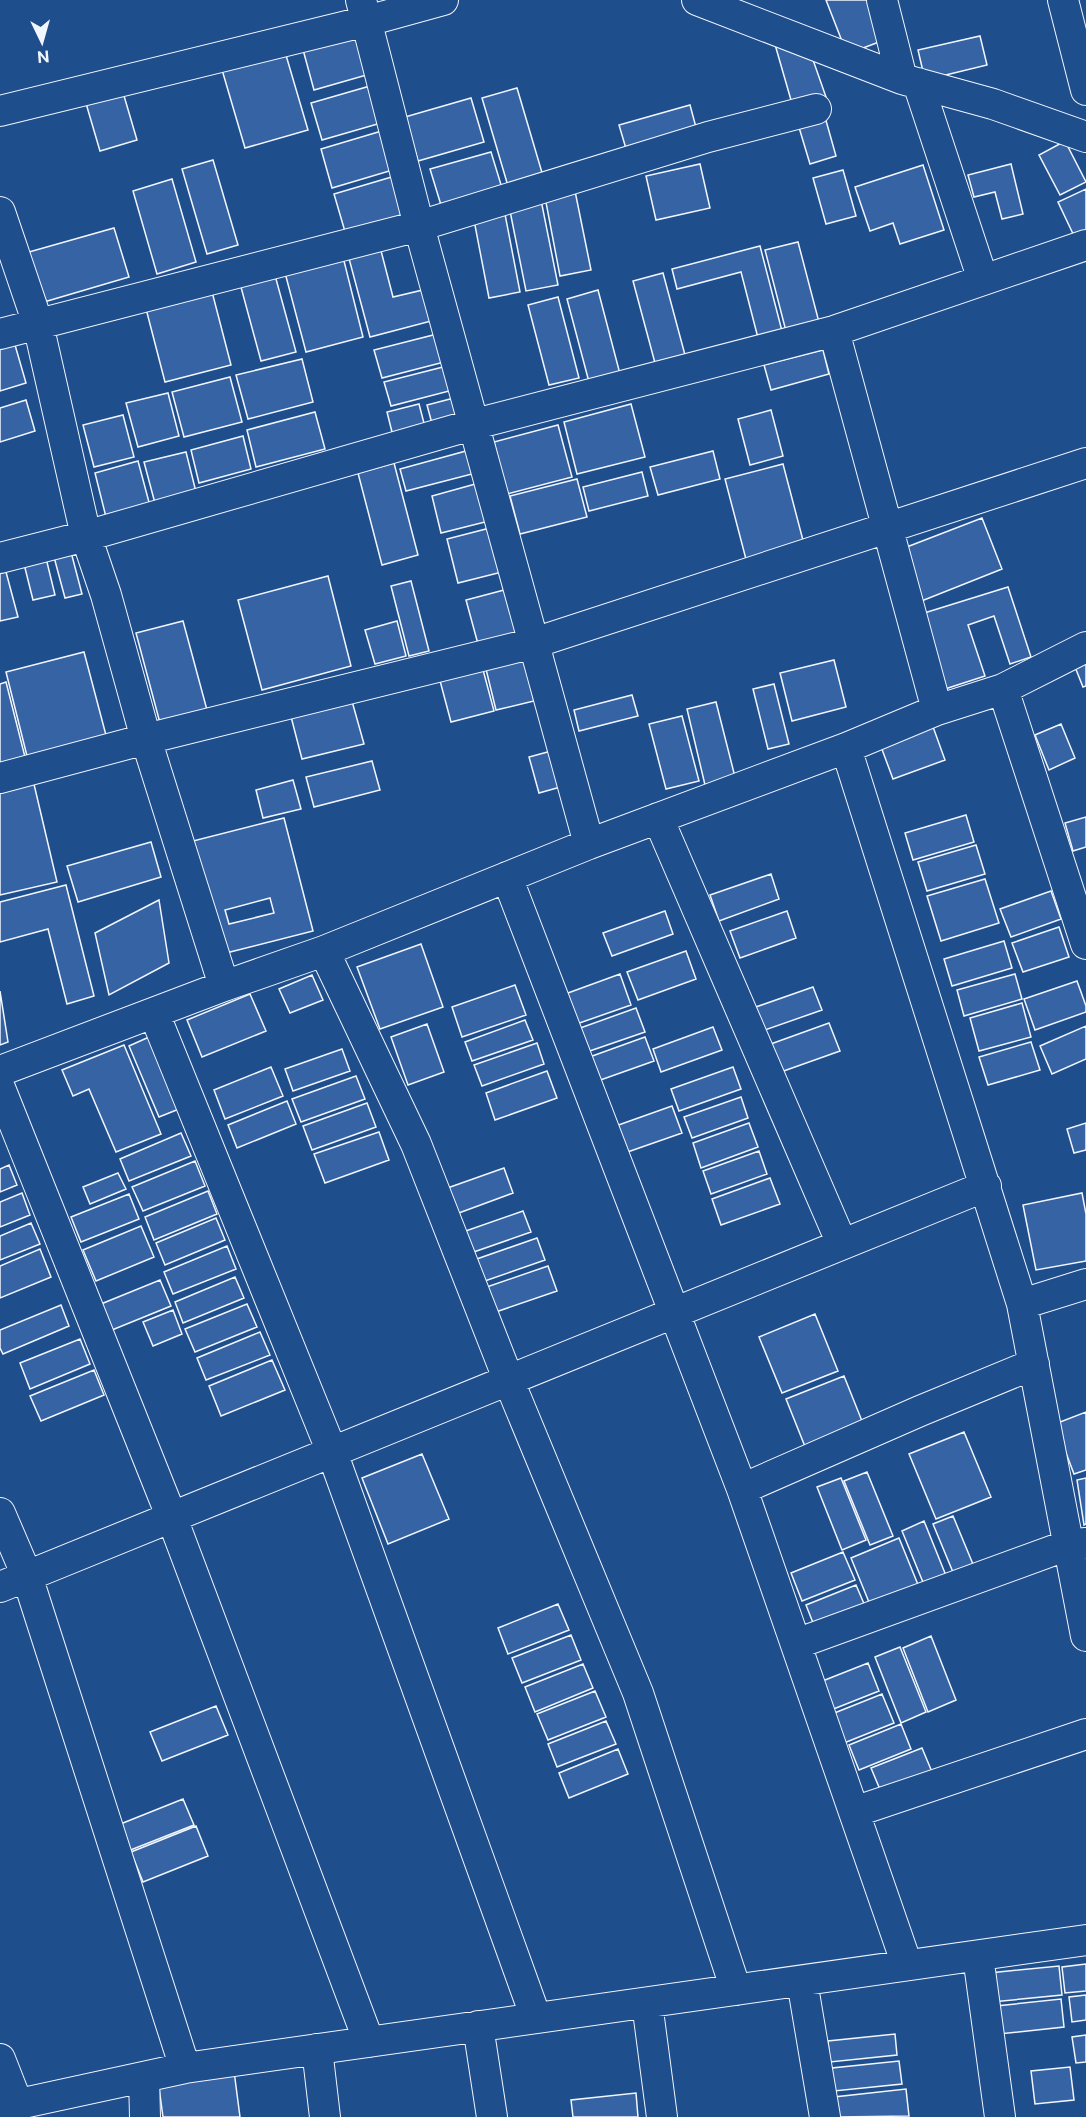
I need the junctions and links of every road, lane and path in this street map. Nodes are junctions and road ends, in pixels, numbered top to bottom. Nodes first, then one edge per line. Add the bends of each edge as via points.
1 (443, 0) edge
2 (697, 0) edge
3 (882, 0) edge
4 (1063, 0) edge
5 (364, 10) edge
6 (910, 81) junction
7 (1086, 90) edge
8 (816, 109) dead end
9 (0, 111) edge
10 (1086, 137) edge
11 (0, 212) edge
12 (419, 226) junction
13 (1086, 245) edge
14 (983, 280) junction
15 (38, 324) junction
16 (834, 332) junction
17 (0, 334) edge
18 (475, 424) junction
19 (1086, 463) edge
20 (887, 530) junction
21 (86, 536) junction
22 (0, 558) edge
23 (534, 643) junction
24 (1086, 647) edge
25 (1003, 689) junction
26 (937, 710) junction
27 (146, 739) junction
28 (846, 747) junction
29 (0, 778) edge
30 (658, 818) junction
31 (589, 844) junction
32 (507, 877) junction
33 (1086, 944) edge
34 (324, 951) junction
35 (224, 986) junction
36 (154, 1013) junction
37 (0, 1071) edge
38 (0, 1088) edge
39 (986, 1186) junction
40 (842, 1244) junction
41 (1086, 1284) edge
42 (1022, 1304) junction
43 (674, 1313) junction
44 (1034, 1364) junction
45 (509, 1381) junction
46 (332, 1452) junction
47 (742, 1489) junction
48 (0, 1513) edge
49 (172, 1518) junction
50 (1077, 1544) edge
51 (13, 1581) edge
52 (1086, 1636) edge
53 (796, 1644) junction
54 (1086, 1734) edge
55 (854, 1812) junction
56 (1086, 1940) edge
57 (978, 1956) junction
58 (908, 1965) junction
59 (802, 1981) junction
60 (736, 1990) junction
61 (647, 2003) junction
62 (536, 2018) junction
63 (478, 2026) junction
64 (369, 2042) junction
65 (317, 2049) junction
66 (0, 2059) edge
67 (185, 2068) junction
68 (144, 2077) junction
69 (9, 2107) edge
70 (145, 2117) edge
71 (325, 2117) edge
72 (492, 2117) edge
73 (662, 2117) edge
74 (825, 2117) edge
75 (1000, 2117) edge

1 - 5 street
2 - 6 street
3 - 6 street
4 - 7 street
5 - 9 street
5 - 12 street
6 - 10 street via 993,104
6 - 14 street
8 - 12 street via 708,137
11 - 15 street
12 - 15 street
12 - 18 street
13 - 14 street
14 - 16 street
15 - 17 street
15 - 21 street
16 - 18 street
16 - 20 street
18 - 21 street
18 - 23 street
19 - 20 street
20 - 23 street
20 - 26 street
21 - 22 street
21 - 27 street
23 - 27 street
23 - 31 street
24 - 25 street
25 - 26 street
25 - 33 street
26 - 28 street
27 - 29 street
27 - 35 street
28 - 30 street
28 - 39 street
30 - 31 street
30 - 40 street
31 - 32 street
32 - 34 street
32 - 43 street
34 - 35 street
34 - 45 street via 416,1144
35 - 36 street
36 - 37 street
36 - 46 street
38 - 49 street
39 - 40 street
39 - 42 street
40 - 43 street
41 - 42 street
42 - 44 street
43 - 45 street
43 - 47 street
44 - 47 street
44 - 50 street
45 - 46 street
45 - 60 street via 638,1692
46 - 49 street
46 - 62 street
47 - 53 street
48 - 51 street
49 - 51 street
49 - 64 street
50 - 52 street
50 - 53 street
51 - 67 street
53 - 55 street
54 - 55 street
55 - 58 street
56 - 57 street
57 - 58 street
57 - 75 street
58 - 59 street
59 - 60 street
59 - 74 street
60 - 61 street
61 - 62 street
61 - 73 street
62 - 63 street
63 - 64 street
63 - 72 street
64 - 65 street
65 - 67 street
65 - 71 street
66 - 69 street
67 - 68 street
68 - 69 street
68 - 70 street

